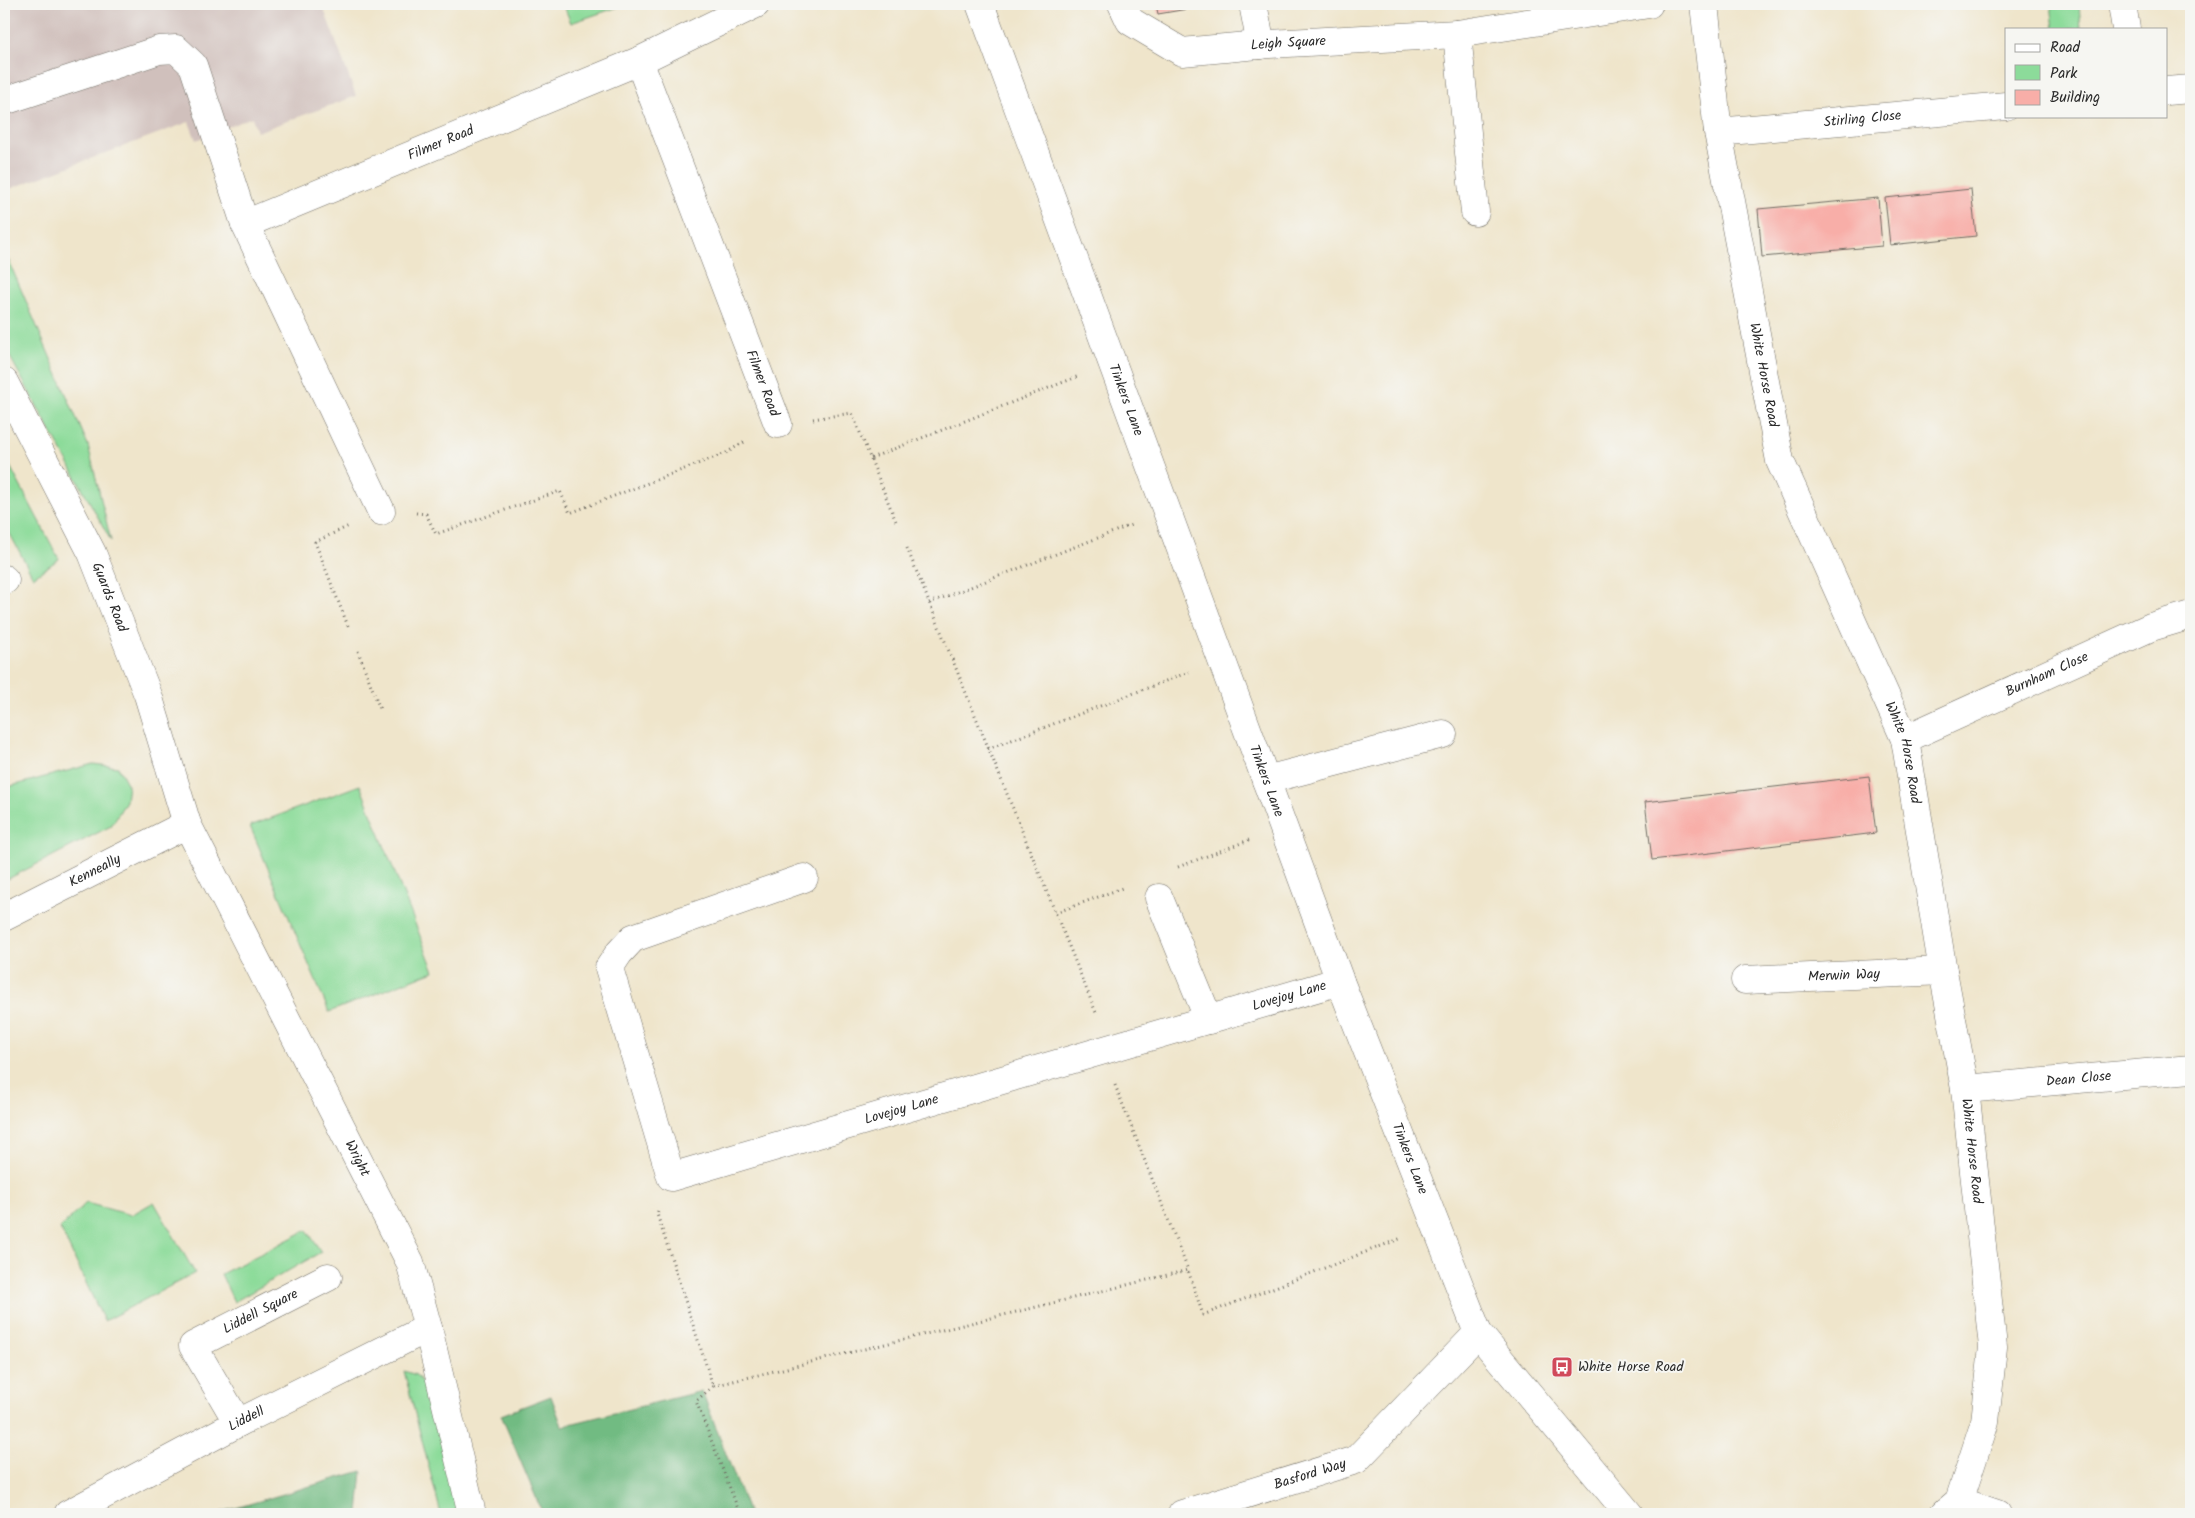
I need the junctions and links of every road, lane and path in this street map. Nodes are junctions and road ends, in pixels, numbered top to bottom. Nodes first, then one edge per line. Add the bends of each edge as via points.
1 (756, 4) edge
2 (980, 4) edge
3 (1253, 4) edge
4 (1649, 4) edge
5 (1704, 4) edge
6 (2122, 4) edge
7 (1126, 12) edge
8 (2126, 28) edge
9 (1456, 34) junction
10 (1261, 45) junction
11 (639, 61) junction
12 (2191, 89) edge
13 (2168, 91) edge
14 (4, 101) edge
15 (2005, 106) edge
16 (1718, 132) junction
17 (1475, 212) dead end
18 (245, 224) junction
19 (1112, 362) junction
20 (4, 382) edge
21 (778, 424) junction
22 (870, 458) junction
23 (381, 511) junction
24 (1167, 511) junction
25 (897, 524) dead end
26 (907, 548) dead end
27 (929, 603) junction
28 (2191, 615) edge
29 (348, 626) dead end
30 (358, 651) dead end
31 (1222, 659) junction
32 (380, 708) dead end
33 (1443, 734) dead end
34 (1905, 739) junction
35 (988, 749) junction
36 (1266, 780) junction
37 (187, 824) junction
38 (804, 878) dead end
39 (1159, 898) dead end
40 (4, 917) edge
41 (1943, 971) junction
42 (1745, 980) dead end
43 (1340, 981) junction
44 (1209, 1020) junction
45 (1111, 1049) junction
46 (2191, 1069) edge
47 (1966, 1089) junction
48 (671, 1178) junction
49 (1435, 1224) junction
50 (1188, 1270) junction
51 (328, 1277) dead end
52 (428, 1328) junction
53 (1478, 1333) junction
54 (713, 1386) junction
55 (238, 1423) junction
56 (1951, 1507) edge
57 (68, 1514) edge
58 (472, 1514) edge
59 (740, 1514) edge
60 (1182, 1514) edge
61 (1629, 1514) edge
62 (1997, 1514) edge

1 - 11 street, Filmer Road
2 - 19 street, Tinkers Lane
3 - 10 street
4 - 9 street, Leigh Square
5 - 16 street, White Horse Road
6 - 8 street
7 - 10 street, Leigh Square via 1182,52
9 - 10 street, Leigh Square
9 - 17 street
11 - 18 street, Filmer Road
11 - 21 street, Filmer Road
12 - 13 street
14 - 18 street via 159,50 176,49 193,65
15 - 16 street, Stirling Close
16 - 34 street, White Horse Road via 1780,461
18 - 23 street
19 - 22 path
19 - 24 street, Tinkers Lane
20 - 37 street, Guards Road via 92,553 148,695
21 - 22 path via 852,413
21 - 23 path via 726,452 570,513 560,491 436,534 426,514
22 - 25 path
23 - 29 path via 315,542
24 - 27 path
24 - 31 street, Tinkers Lane
26 - 27 path
27 - 35 path
28 - 34 street, Burnham Close via 2150,627
30 - 32 path
31 - 35 path
31 - 36 street, Tinkers Lane
33 - 36 street
34 - 41 street, White Horse Road
35 - 45 path
36 - 43 street, Tinkers Lane
37 - 40 street, Kenneally
37 - 52 street, Wright via 410,1262
38 - 48 street via 633,938 609,968
39 - 44 street
41 - 42 street, Merwin Way
41 - 47 street, White Horse Road
43 - 44 street, Lovejoy Lane
43 - 49 street, Tinkers Lane
44 - 45 street, Lovejoy Lane
45 - 48 street, Lovejoy Lane
45 - 50 path via 1111,1074
46 - 47 street, Dean Close
47 - 56 street, White Horse Road via 1993,1347 1985,1422
48 - 54 path via 657,1214
49 - 50 path via 1203,1315
49 - 53 street, Tinkers Lane
50 - 54 path
51 - 55 street, Liddell Square via 193,1346
52 - 55 street, Liddell
52 - 58 street, Wright
53 - 60 street, Basford Way via 1356,1460
53 - 61 street, Tinkers Lane
54 - 59 path via 696,1400
55 - 57 street, Liddell
56 - 62 street

